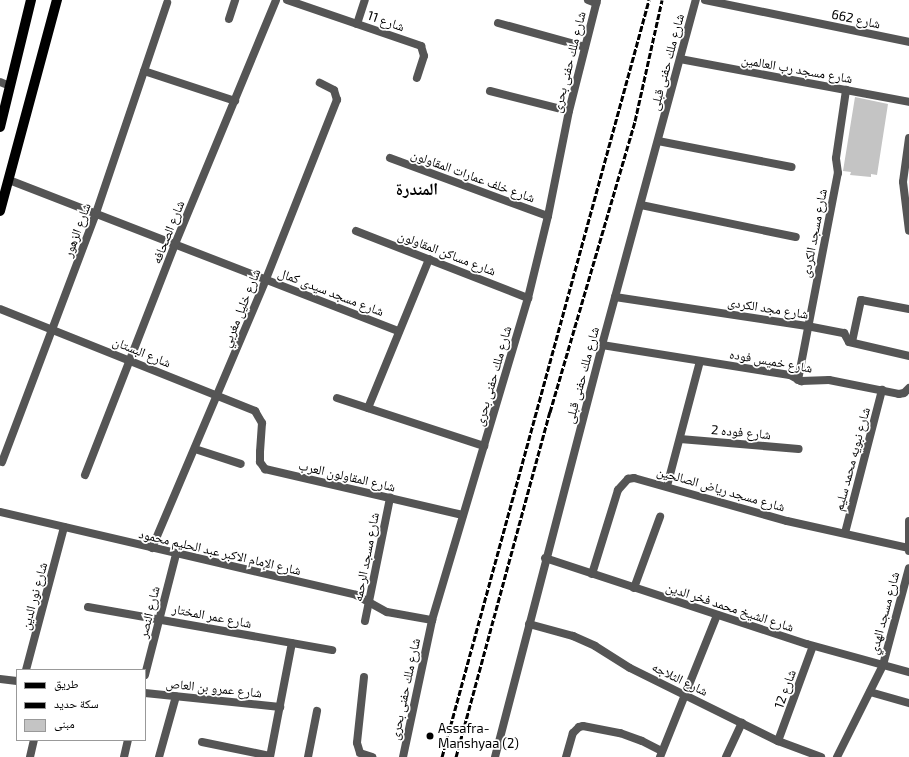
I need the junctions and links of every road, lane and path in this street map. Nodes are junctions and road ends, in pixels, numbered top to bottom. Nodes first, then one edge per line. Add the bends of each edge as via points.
1 (31, 0) edge
2 (57, 0) edge
3 (235, 0) edge
4 (276, 0) edge
5 (288, 0) edge
6 (366, 0) edge
7 (588, 0) edge
8 (696, 0) edge
9 (704, 0) edge
10 (597, 1) edge
11 (167, 3) dead end
12 (229, 19) dead end
13 (498, 23) dead end
14 (357, 24) junction
15 (909, 42) edge
16 (585, 47) junction
17 (680, 59) junction
18 (144, 71) junction
19 (417, 78) dead end
20 (0, 82) edge
21 (320, 83) dead end
22 (10, 86) junction
23 (846, 90) junction
24 (490, 91) dead end
25 (235, 101) junction
26 (909, 102) edge
27 (569, 111) junction
28 (0, 127) edge
29 (909, 138) edge
30 (658, 141) junction
31 (390, 158) dead end
32 (792, 167) dead end
33 (9, 180) junction
34 (641, 205) junction
35 (0, 211) edge
36 (96, 214) junction
37 (548, 216) junction
38 (356, 231) dead end
39 (909, 231) edge
40 (796, 237) dead end
41 (176, 244) junction
42 (429, 259) junction
43 (266, 279) junction
44 (616, 297) junction
45 (528, 298) junction
46 (0, 309) edge
47 (909, 309) edge
48 (807, 326) junction
49 (53, 330) junction
50 (399, 331) junction
51 (852, 342) junction
52 (602, 345) junction
53 (909, 356) edge
54 (130, 360) junction
55 (700, 361) junction
56 (798, 380) junction
57 (909, 388) edge
58 (882, 390) junction
59 (218, 395) junction
60 (337, 398) dead end
61 (368, 408) junction
62 (262, 430) joint
63 (680, 439) junction
64 (484, 446) junction
65 (195, 449) junction
66 (799, 449) dead end
67 (2, 462) dead end
68 (241, 464) dead end
69 (85, 475) dead end
70 (667, 486) junction
71 (390, 498) junction
72 (0, 512) edge
73 (463, 515) junction
74 (660, 517) dead end
75 (909, 520) edge
76 (64, 527) junction
77 (845, 533) junction
78 (152, 548) junction
79 (909, 548) edge
80 (909, 551) edge
81 (176, 554) junction
82 (545, 558) junction
83 (909, 568) edge
84 (592, 574) junction
85 (634, 588) junction
86 (370, 601) junction
87 (88, 606) dead end
88 (717, 615) junction
89 (160, 618) junction
90 (432, 620) junction
91 (365, 621) dead end
92 (529, 624) junction
93 (292, 643) junction
94 (813, 646) junction
95 (332, 650) dead end
96 (882, 665) junction
97 (26, 669) edge
98 (146, 671) edge
99 (909, 672) edge
100 (364, 677) dead end
101 (0, 679) edge
102 (16, 681) edge
103 (870, 692) junction
104 (146, 693) edge
105 (685, 694) junction
106 (176, 696) junction
107 (909, 703) edge
108 (280, 707) junction
109 (317, 711) dead end
110 (742, 723) junction
111 (34, 741) edge
112 (128, 741) edge
113 (778, 741) junction
114 (202, 742) dead end
115 (661, 754) edge
116 (30, 757) edge
117 (124, 757) edge
118 (159, 757) edge
119 (270, 757) edge
120 (308, 757) edge
121 (372, 757) edge
122 (403, 757) edge
123 (495, 757) edge
124 (566, 757) edge
125 (726, 757) edge
126 (821, 757) edge
127 (836, 757) edge

1 - 22 main road
2 - 33 main road
3 - 12 street
4 - 25 street, شارع الصحافه
5 - 14 street, شارع 11
6 - 14 street
7 - 10 street
8 - 17 street, شارع ملك حفنى قبلى
9 - 15 street, شارع 662
10 - 16 street, شارع ملك حفنى بحرى
11 - 18 street, شارع الزهور
13 - 16 street
14 - 19 street, شارع 11 via 422,46 424,56
16 - 27 street, شارع ملك حفنى بحرى
17 - 23 street, شارع مسجد رب العالمين
17 - 30 street, شارع ملك حفنى قبلى
18 - 25 street
18 - 36 street, شارع الزهور
20 - 22 street
21 - 43 street, شارع خليل مغربي via 334,90 337,100
22 - 28 main road
23 - 26 street, شارع مسجد رب العالمين
23 - 48 street, شارع مسجد الكردى via 836,158 838,173
24 - 27 street
25 - 41 street, شارع الصحافه
27 - 37 street, شارع ملك حفنى بحرى
29 - 39 street via 903,189
30 - 32 street
30 - 34 street, شارع ملك حفنى قبلى
31 - 37 street, شارع خلف عمارات المقاولون
33 - 35 main road
33 - 36 street, شارع مسجد سيدى كمال
34 - 40 street
34 - 44 street, شارع ملك حفنى قبلى
36 - 41 street, شارع مسجد سيدى كمال
36 - 49 street, شارع الزهور
37 - 45 street, شارع ملك حفنى بحرى
38 - 42 street, شارع مساكن المقاولون
41 - 43 street, شارع مسجد سيدى كمال
41 - 54 street, شارع الصحافه
42 - 45 street, شارع مساكن المقاولون
42 - 50 street
43 - 50 street, شارع مسجد سيدى كمال
43 - 59 street, شارع خليل مغربي
44 - 48 street, شارع مجد الكردى
44 - 52 street, شارع ملك حفنى قبلى
45 - 64 street, شارع ملك حفنى بحرى
46 - 49 street, شارع البستان
47 - 51 street via 861,300
48 - 51 street, شارع مجد الكردى via 844,333 847,340
48 - 56 street, شارع مسجد الكردى
49 - 54 street, شارع البستان
49 - 67 street, شارع الزهور
50 - 61 street
51 - 53 street, شارع مجد الكردى
52 - 55 street, شارع خميس فوده
52 - 82 street, شارع ملك حفنى قبلى
54 - 59 street, شارع البستان
54 - 69 street, شارع الصحافه
55 - 56 street, شارع خميس فوده via 790,375
55 - 63 street
56 - 58 street, شارع خميس فوده via 829,380
57 - 58 street, شارع خميس فوده via 904,393
58 - 77 street, شارع نبويه محمد سليم
59 - 62 street, شارع البستان via 255,411 262,423
59 - 65 street, شارع خليل مغربي
60 - 61 street
61 - 64 street
62 - 71 street, شارع المقاولون العرب via 260,462 265,469
63 - 66 street, شارع فوده 2
63 - 70 street
64 - 73 street, شارع ملك حفنى بحرى
65 - 68 street
65 - 78 street, شارع خليل مغربي
70 - 77 street, شارع مسجد رياض الصالحين via 737,507
70 - 84 street, شارع مسجد رياض الصالحين via 634,478 622,484
71 - 73 street, شارع المقاولون العرب
71 - 86 street, شارع مسجد الرحمه
72 - 76 street, شارع الإمام الاكبر عبد الحليم محمود
73 - 90 street, شارع ملك حفنى بحرى
74 - 85 street
75 - 79 street
76 - 78 street, شارع الإمام الاكبر عبد الحليم محمود
76 - 97 street, شارع نور الدين
77 - 79 street, شارع مسجد رياض الصالحين
78 - 81 street, شارع الإمام الاكبر عبد الحليم محمود
79 - 80 street
81 - 86 street, شارع الإمام الاكبر عبد الحليم محمود via 356,595
81 - 89 street, شارع النصر
82 - 84 street, شارع الشيخ محمد فخر الدين
82 - 92 street, شارع ملك حفنى قبلى
83 - 96 street, شارع مسجد الهدي
84 - 85 street, شارع الشيخ محمد فخر الدين
85 - 88 street, شارع الشيخ محمد فخر الدين
86 - 90 street, شارع الإمام الاكبر عبد الحليم محمود via 387,612
86 - 91 street, شارع مسجد الرحمه
87 - 89 street, شارع عمر المختار
88 - 94 street, شارع الشيخ محمد فخر الدين
88 - 105 street
89 - 93 street, شارع عمر المختار
89 - 98 street, شارع النصر
90 - 122 street, شارع ملك حفنى بحرى
92 - 105 street, شارع الثلاجه via 573,636 595,646 630,668
92 - 123 street, شارع ملك حفنى قبلى
93 - 95 street, شارع عمر المختار
93 - 108 street
94 - 96 street, شارع الشيخ محمد فخر الدين
94 - 113 street, شارع 12
96 - 99 street, شارع الشيخ محمد فخر الدين
96 - 103 street, شارع مسجد الهدي
100 - 121 street via 357,743 360,753
101 - 102 street
103 - 107 street
103 - 127 street, شارع مسجد الهدي
104 - 106 street, شارع عمرو بن العاص
105 - 110 street, شارع الثلاجه
105 - 115 street
106 - 108 street, شارع عمرو بن العاص
106 - 118 street
108 - 119 street
109 - 120 street
110 - 113 street, شارع الثلاجه
110 - 125 street
111 - 116 street
112 - 117 street
113 - 126 street, شارع الثلاجه
114 - 119 street
115 - 124 street via 642,741 620,733 584,726 573,733

